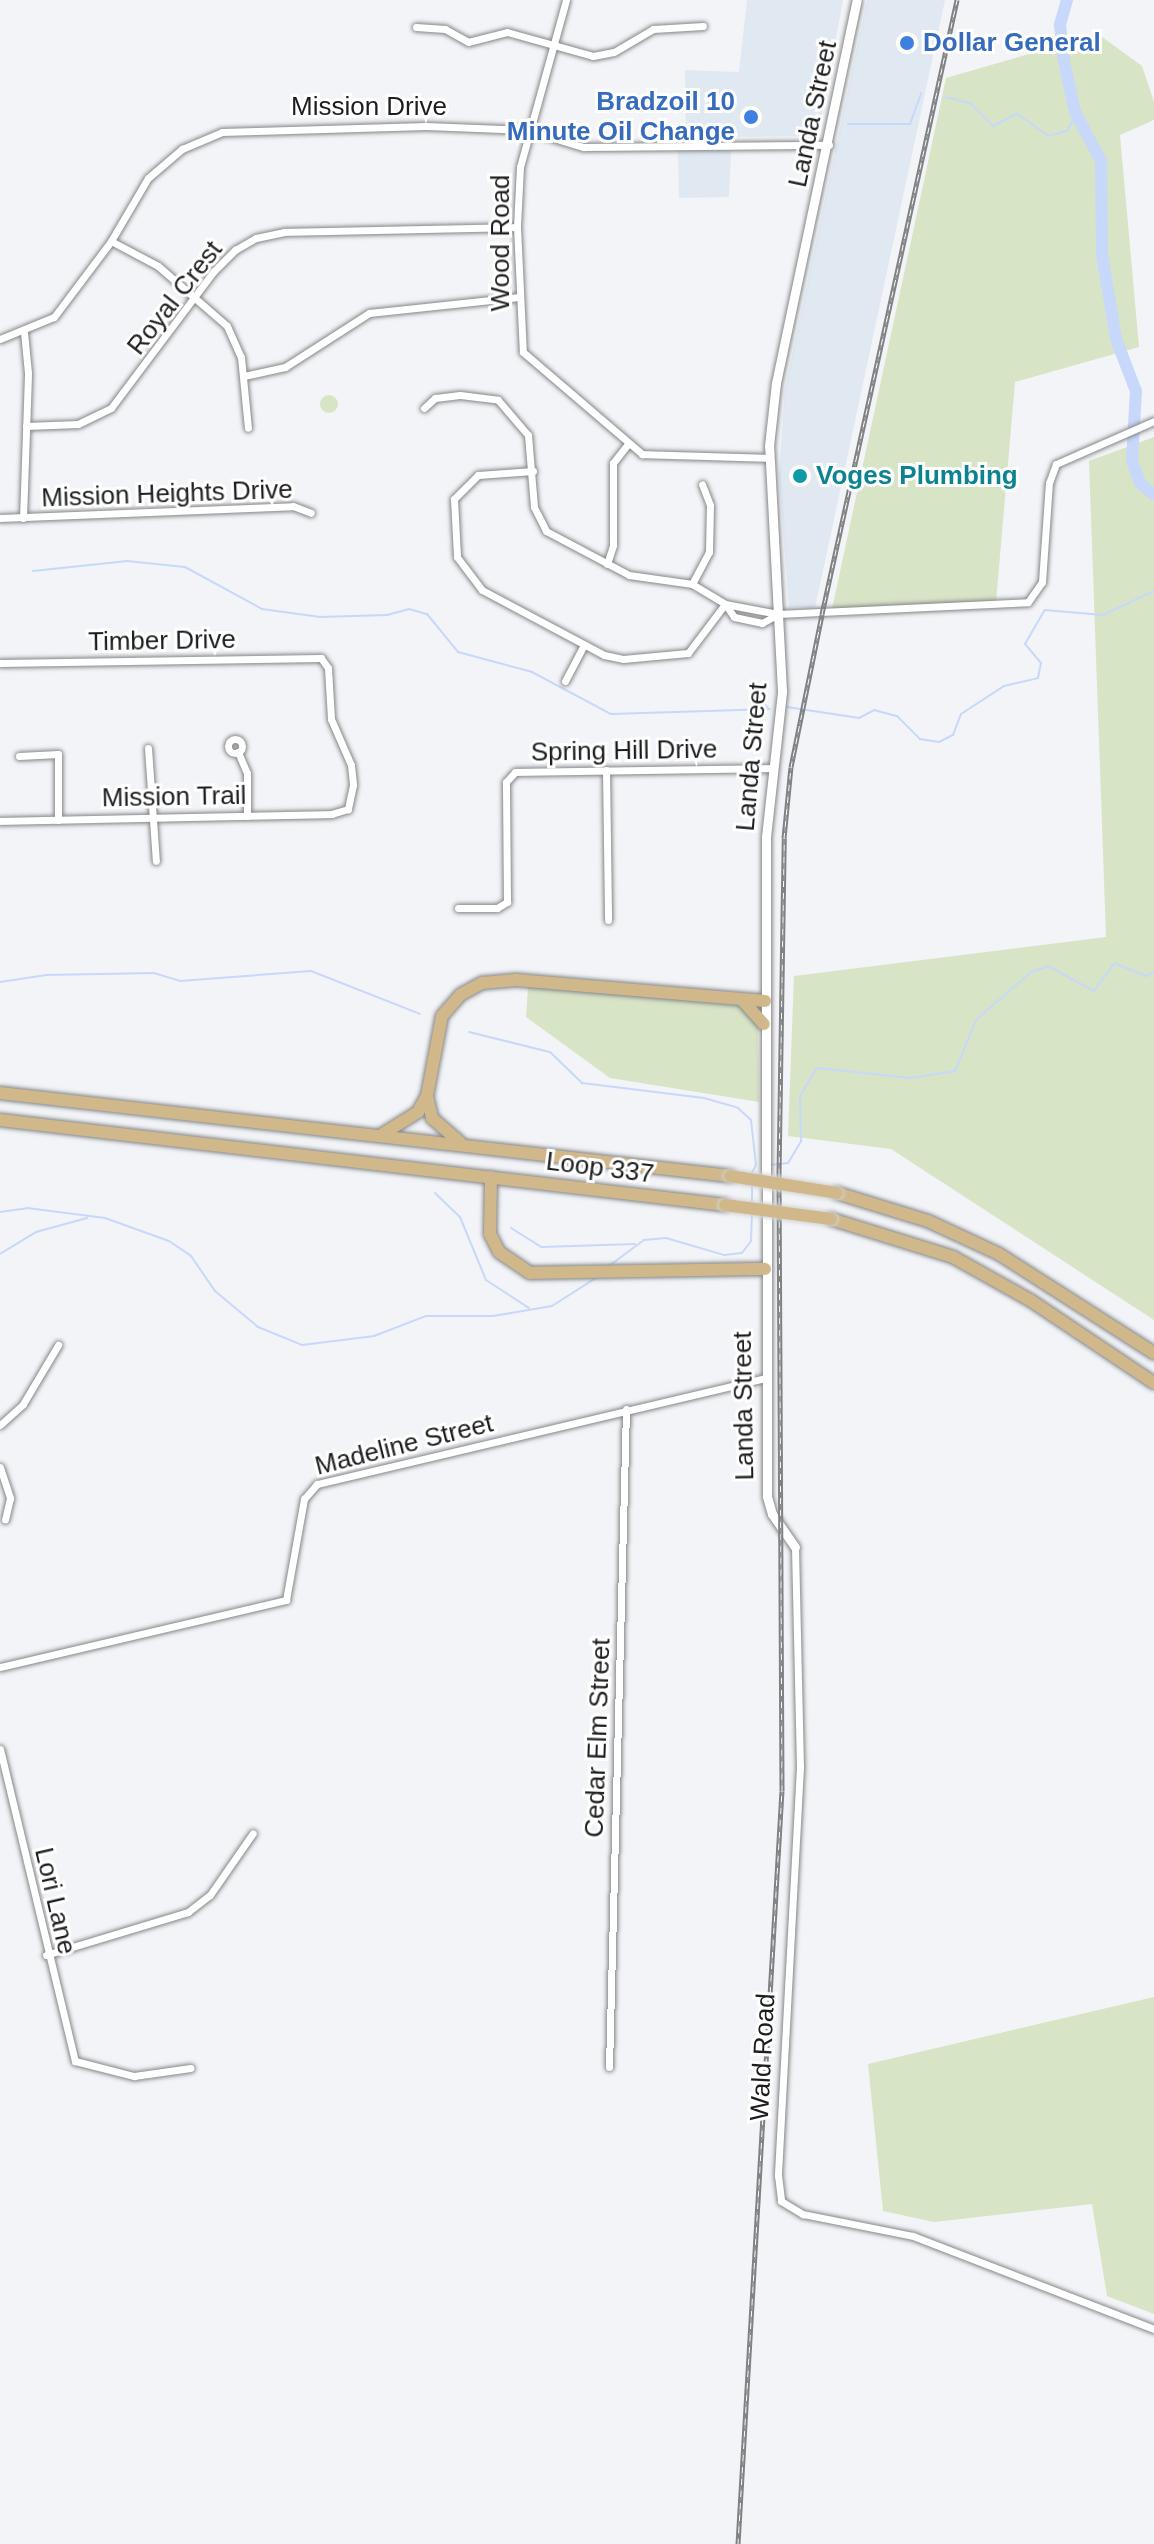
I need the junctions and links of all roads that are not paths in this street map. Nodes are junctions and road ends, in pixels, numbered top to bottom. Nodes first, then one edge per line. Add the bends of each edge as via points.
1 (566, 0) edge
2 (857, 0) edge
3 (703, 26) dead end
4 (416, 27) dead end
5 (553, 46) junction
6 (527, 130) junction
7 (829, 145) junction
8 (517, 227) junction
9 (111, 241) junction
10 (196, 297) junction
11 (519, 297) junction
12 (24, 332) junction
13 (0, 339) edge
14 (244, 376) junction
15 (424, 408) dead end
16 (1154, 421) edge
17 (26, 426) junction
18 (248, 428) dead end
19 (627, 445) junction
20 (769, 458) junction
21 (533, 471) junction
22 (702, 484) dead end
23 (311, 513) dead end
24 (0, 518) edge
25 (23, 518) junction
26 (607, 564) junction
27 (692, 584) junction
28 (725, 604) junction
29 (746, 607) junction
30 (778, 614) junction
31 (743, 620) junction
32 (584, 645) junction
33 (0, 663) edge
34 (565, 681) dead end
35 (148, 748) dead end
36 (238, 752) dead end
37 (19, 756) dead end
38 (774, 768) junction
39 (606, 770) junction
40 (348, 809) joint
41 (155, 816) junction
42 (247, 816) junction
43 (58, 820) junction
44 (0, 821) edge
45 (156, 861) dead end
46 (458, 908) dead end
47 (608, 920) dead end
48 (736, 998) junction
49 (765, 1001) junction
50 (764, 1024) junction
51 (0, 1093) edge
52 (427, 1096) junction
53 (0, 1120) edge
54 (379, 1136) junction
55 (467, 1146) junction
56 (491, 1177) junction
57 (894, 1209) junction
58 (882, 1231) junction
59 (765, 1269) junction
60 (58, 1345) dead end
61 (1154, 1353) edge
62 (766, 1378) junction
63 (1154, 1383) edge
64 (626, 1409) junction
65 (0, 1425) edge
66 (0, 1467) edge
67 (5, 1519) dead end
68 (779, 1524) joint
69 (795, 1547) joint
70 (0, 1667) edge
71 (0, 1749) edge
72 (253, 1833) dead end
73 (46, 1955) junction
74 (609, 2067) dead end
75 (190, 2068) dead end
76 (1154, 2329) edge

1 - 5 street, Wood Road
2 - 7 street, Landa Street
3 - 5 street via 653,29 605,55
4 - 5 street via 445,29 468,42 507,32
5 - 6 street, Wood Road
6 - 7 street, Mission Drive via 583,147
6 - 8 street, Wood Road
6 - 9 street, Mission Drive via 426,126 222,132 191,143 154,171
7 - 20 street, Landa Street via 776,383
8 - 10 street, Royal Crest via 275,233 235,250
8 - 11 street, Wood Road
9 - 10 street via 153,263
9 - 12 street, Mission Drive via 54,317
10 - 14 street via 233,334
10 - 17 street, Royal Crest via 128,392 103,415 78,424
11 - 14 street via 369,313 285,367
11 - 19 street, Wood Road via 521,341 529,361
12 - 13 street, Mission Drive
12 - 17 street
14 - 18 street
15 - 21 street via 435,398 460,395 498,400 528,435
16 - 30 street via 1066,455 1053,471 1042,582 1033,599 994,608
17 - 25 street
19 - 20 street via 657,456
19 - 26 street via 613,463 613,545
20 - 30 street, Landa Street
21 - 26 street via 541,527
21 - 32 street via 478,475 458,491 452,507 457,557 482,590
22 - 27 street via 710,505 709,552
23 - 25 street, Mission Heights Drive via 293,506
24 - 25 street, Mission Heights Drive
26 - 27 street via 629,575
27 - 28 street
28 - 29 street
28 - 31 street via 729,614
28 - 32 street via 699,644 682,655 617,659
29 - 30 street
29 - 31 street
30 - 31 street via 762,623
30 - 38 street, Landa Street via 782,691
32 - 34 street
33 - 40 street, Timber Drive via 325,659 331,719 353,773
35 - 41 street
36 - 42 street via 247,773
37 - 43 street via 58,754
38 - 39 street, Spring Hill Drive
38 - 49 street, Landa Street via 766,837
39 - 46 street, Spring Hill Drive via 509,776 507,902 497,908
39 - 47 street
40 - 42 street, Mission Trail
41 - 42 street, Mission Trail
41 - 43 street, Mission Trail
41 - 45 street
43 - 44 street, Mission Trail
48 - 49 main road
48 - 50 main road via 754,1009
48 - 52 main road via 516,980 482,983 460,995 442,1016
49 - 50 street, Landa Street
50 - 59 street, Landa Street
51 - 54 main road, Loop 337
52 - 54 main road via 404,1125
52 - 55 main road via 432,1118
53 - 56 main road, Loop 337
54 - 55 main road, Loop 337
55 - 57 main road, Loop 337, bridge via 730,1176 837,1193
56 - 58 main road, Loop 337, bridge via 831,1219
56 - 59 main road via 490,1234 513,1265 530,1273
57 - 58 main road via 876,1207 869,1213 871,1223
57 - 61 main road, Loop 337 via 999,1254
58 - 63 main road, Loop 337 via 953,1257 1030,1300
59 - 62 street, Landa Street
60 - 65 street via 23,1404
62 - 64 street, Madeline Street
62 - 68 street, Landa Street via 767,1496
64 - 70 street, Madeline Street via 317,1484 304,1499 286,1600
64 - 74 street, Cedar Elm Street
66 - 67 street via 10,1498
68 - 69 street, Wald Road
69 - 76 street, Wald Road via 799,1780 778,2175 781,2201 803,2214 913,2236
71 - 73 street, Lori Lane
72 - 73 street via 210,1895 188,1912
73 - 75 street, Lori Lane via 75,2061 134,2076

